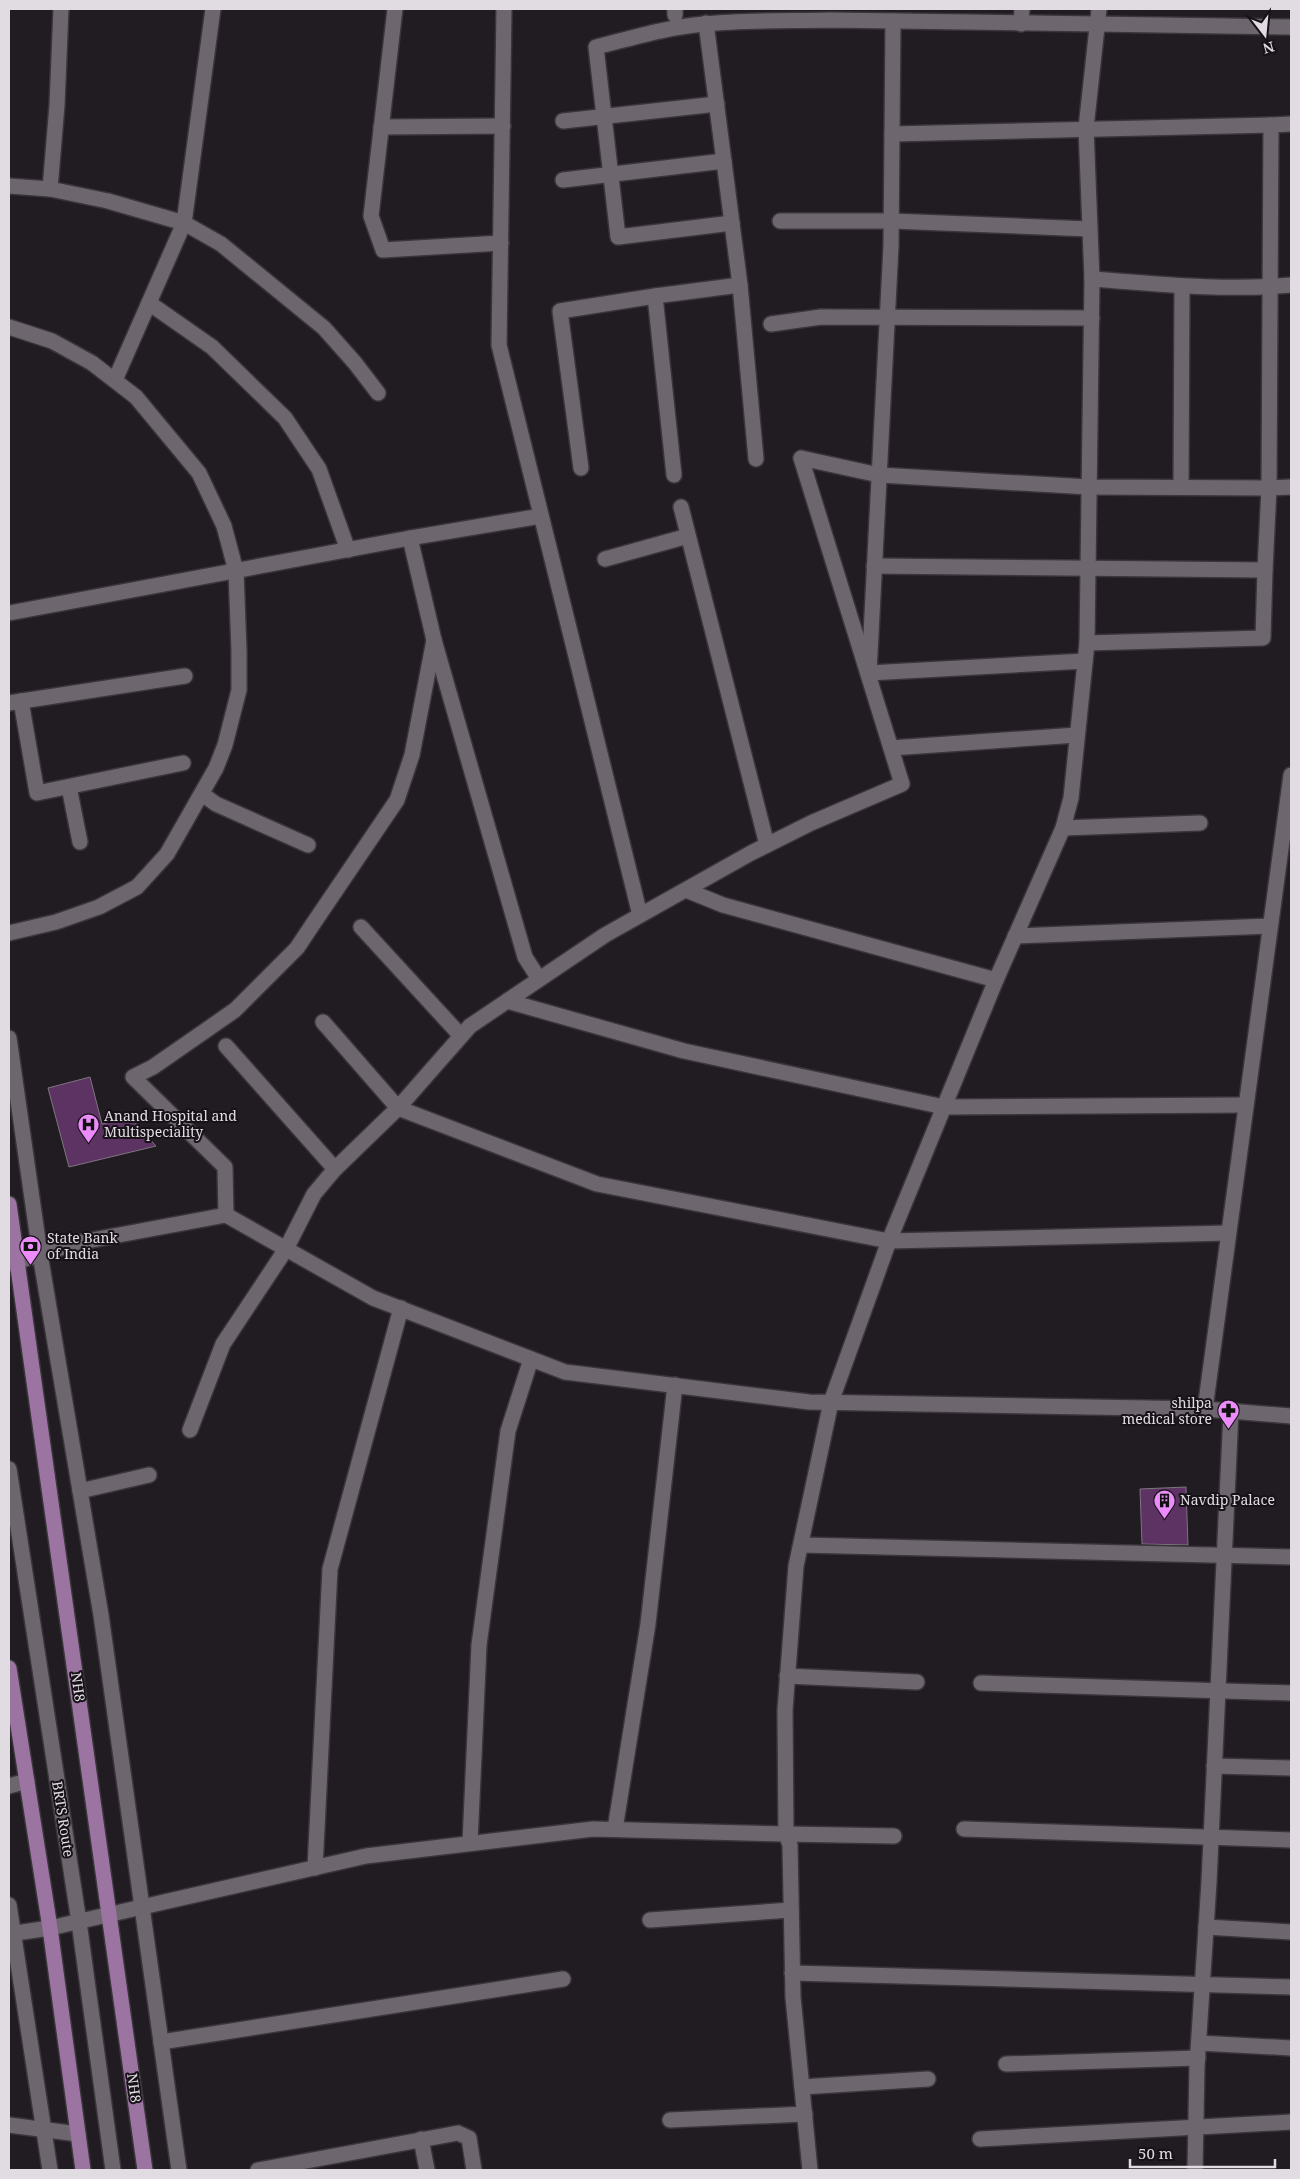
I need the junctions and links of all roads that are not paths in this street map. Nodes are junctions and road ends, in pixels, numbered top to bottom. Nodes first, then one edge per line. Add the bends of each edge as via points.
1 (61, 9) edge
2 (212, 9) edge
3 (395, 9) edge
4 (504, 9) edge
5 (1022, 9) edge
6 (1099, 9) edge
7 (830, 14) edge
8 (949, 16) edge
9 (893, 21) junction
10 (706, 24) junction
11 (1021, 24) junction
12 (1098, 24) junction
13 (1291, 27) edge
14 (717, 104) junction
15 (604, 116) junction
16 (562, 120) dead end
17 (1271, 124) junction
18 (1291, 124) edge
19 (502, 126) junction
20 (381, 127) junction
21 (1086, 128) junction
22 (892, 134) junction
23 (724, 161) junction
24 (611, 174) junction
25 (563, 180) dead end
26 (9, 186) edge
27 (50, 189) junction
28 (780, 221) dead end
29 (892, 221) junction
30 (184, 223) junction
31 (732, 223) junction
32 (1089, 229) junction
33 (501, 243) junction
34 (1092, 279) junction
35 (740, 285) junction
36 (1291, 285) edge
37 (1182, 286) junction
38 (1269, 287) junction
39 (654, 296) junction
40 (149, 303) junction
41 (888, 318) junction
42 (1092, 318) junction
43 (771, 324) dead end
44 (9, 327) edge
45 (115, 380) junction
46 (378, 394) dead end
47 (756, 459) dead end
48 (581, 468) dead end
49 (674, 475) dead end
50 (879, 475) junction
51 (1089, 487) junction
52 (1181, 487) junction
53 (1291, 487) edge
54 (1269, 488) junction
55 (681, 507) dead end
56 (541, 516) junction
57 (688, 536) junction
58 (410, 538) junction
59 (348, 550) junction
60 (605, 558) dead end
61 (874, 566) junction
62 (1088, 568) junction
63 (1265, 570) junction
64 (236, 571) junction
65 (9, 613) edge
66 (434, 640) junction
67 (1087, 643) junction
68 (1085, 660) junction
69 (869, 672) junction
70 (185, 676) dead end
71 (15, 702) edge
72 (1077, 735) junction
73 (891, 748) junction
74 (183, 763) dead end
75 (1291, 775) edge
76 (70, 787) junction
77 (202, 794) junction
78 (1200, 823) dead end
79 (1062, 828) junction
80 (80, 842) dead end
81 (308, 845) dead end
82 (767, 845) junction
83 (686, 890) junction
84 (640, 915) junction
85 (361, 926) dead end
86 (1270, 926) junction
87 (9, 932) edge
88 (1016, 936) junction
89 (540, 979) junction
90 (996, 980) junction
91 (507, 1001) junction
92 (323, 1022) dead end
93 (461, 1036) junction
94 (9, 1038) edge
95 (226, 1046) dead end
96 (1245, 1105) junction
97 (944, 1107) junction
98 (398, 1108) junction
99 (336, 1169) junction
100 (9, 1204) edge
101 (226, 1215) junction
102 (1228, 1233) junction
103 (889, 1241) junction
104 (286, 1249) junction
105 (40, 1254) junction
106 (13, 1263) edge
107 (401, 1308) junction
108 (531, 1359) junction
109 (675, 1385) junction
110 (831, 1402) junction
111 (1205, 1409) junction
112 (1231, 1412) junction
113 (1291, 1416) edge
114 (190, 1430) dead end
115 (9, 1470) edge
116 (149, 1474) dead end
117 (80, 1491) junction
118 (801, 1545) junction
119 (1224, 1556) junction
120 (1291, 1557) edge
121 (9, 1668) edge
122 (787, 1676) junction
123 (918, 1682) dead end
124 (981, 1683) dead end
125 (1218, 1690) junction
126 (1291, 1693) edge
127 (1214, 1766) junction
128 (1291, 1768) edge
129 (27, 1781) junction
130 (9, 1786) edge
131 (964, 1829) dead end
132 (615, 1830) junction
133 (786, 1834) junction
134 (894, 1836) dead end
135 (1211, 1837) junction
136 (1291, 1840) edge
137 (470, 1844) junction
138 (315, 1868) junction
139 (9, 1905) edge
140 (143, 1908) junction
141 (791, 1910) junction
142 (110, 1915) junction
143 (650, 1920) dead end
144 (79, 1922) junction
145 (1206, 1927) junction
146 (50, 1928) junction
147 (1291, 1932) edge
148 (12, 1934) edge
149 (792, 1973) junction
150 (563, 1979) dead end
151 (1202, 1983) junction
152 (1291, 1987) edge
153 (161, 2042) junction
154 (1291, 2048) edge
155 (1198, 2050) junction
156 (1006, 2064) dead end
157 (928, 2079) dead end
158 (802, 2087) junction
159 (805, 2114) junction
160 (670, 2120) dead end
161 (1291, 2122) edge
162 (9, 2125) edge
163 (1196, 2127) junction
164 (44, 2130) junction
165 (78, 2134) junction
166 (421, 2139) junction
167 (980, 2139) dead end
168 (50, 2170) edge
169 (83, 2170) edge
170 (112, 2170) edge
171 (145, 2170) edge
172 (179, 2170) edge
173 (258, 2170) edge
174 (427, 2170) edge
175 (474, 2170) edge
176 (810, 2170) edge
177 (1195, 2170) edge

1 - 27 street
2 - 30 street
3 - 20 street
4 - 19 street
5 - 11 street
6 - 12 street
7 - 9 street
7 - 10 street
8 - 9 street
8 - 11 street
9 - 22 street
10 - 14 street
10 - 15 street via 672,28 596,47
11 - 12 street
12 - 13 street
12 - 21 street
14 - 15 street
14 - 23 street
15 - 16 street
15 - 24 street
17 - 18 street
17 - 21 street
17 - 38 street
19 - 20 street
19 - 33 street
20 - 33 street via 371,216 383,250
21 - 22 street
21 - 32 street
22 - 29 street
23 - 24 street
23 - 31 street
24 - 25 street
24 - 31 street via 618,237
26 - 27 street
27 - 30 street via 108,200
28 - 29 street
29 - 32 street
29 - 41 street
30 - 40 street
30 - 46 street via 221,244 324,328
31 - 35 street
32 - 34 street
33 - 56 street via 499,345
34 - 37 street
34 - 42 street
35 - 39 street
35 - 47 street
36 - 38 street
37 - 38 street
37 - 52 street
38 - 54 street
39 - 48 street via 560,311
39 - 49 street
40 - 45 street
40 - 59 street via 212,348 285,418 319,469
41 - 42 street
41 - 43 street via 821,317
41 - 50 street
42 - 51 street
44 - 45 street via 52,341
45 - 64 street via 136,397 199,472 224,526
50 - 51 street
50 - 61 street
50 - 69 street via 801,458
51 - 52 street
51 - 62 street
52 - 54 street
53 - 54 street
54 - 63 street
55 - 57 street
56 - 58 street
56 - 84 street
57 - 60 street
57 - 82 street
58 - 59 street
58 - 66 street
59 - 64 street
61 - 62 street
61 - 69 street
62 - 63 street
62 - 67 street
63 - 67 street via 1263,638
64 - 65 street
64 - 77 street via 239,690 225,745
66 - 89 street via 526,957
66 - 101 street via 412,755 396,800 297,948 235,1010 153,1067 132,1077 225,1168
67 - 68 street
68 - 69 street
68 - 72 street
69 - 73 street
70 - 71 street
71 - 76 street via 37,793
72 - 73 street
72 - 79 street via 1071,798
73 - 82 street via 902,784
74 - 76 street
75 - 86 street
76 - 80 street
77 - 81 street via 216,804
77 - 87 street via 167,854 137,887 99,907 56,922
78 - 79 street
79 - 88 street
82 - 83 street
83 - 84 street
83 - 90 street via 722,905
84 - 89 street
85 - 93 street
86 - 88 street
86 - 96 street
88 - 90 street
89 - 91 street
90 - 97 street
91 - 93 street via 470,1026
91 - 97 street via 684,1051
92 - 98 street
93 - 98 street
94 - 105 street
95 - 99 street
96 - 97 street
96 - 102 street
97 - 103 street
98 - 99 street
98 - 103 street via 597,1184
99 - 104 street via 314,1194
100 - 106 main road, NH8
101 - 104 street
101 - 105 street via 76,1243
102 - 103 street
102 - 111 street
103 - 110 street
104 - 107 street via 373,1298
104 - 114 street via 223,1344
105 - 106 street
105 - 117 street
106 - 142 main road, NH8
107 - 108 street
107 - 138 street via 330,1569
108 - 109 street via 565,1372
108 - 137 street via 508,1431 479,1645
109 - 110 street
109 - 132 street via 648,1624
110 - 111 street
110 - 118 street
111 - 112 street
112 - 113 street
112 - 119 street
115 - 144 street, BRTS Route
116 - 117 street
117 - 140 street
118 - 119 street
118 - 122 street via 796,1566
119 - 120 street
119 - 125 street
121 - 129 main road
122 - 123 street
122 - 133 street
124 - 125 street
125 - 126 street
125 - 127 street
127 - 128 street
127 - 135 street
129 - 130 street
129 - 146 main road
131 - 135 street
132 - 133 street
132 - 137 street via 593,1829
133 - 134 street
133 - 141 street via 790,1845
135 - 136 street
135 - 145 street
137 - 138 street via 366,1856
138 - 140 street
139 - 148 street
140 - 142 street
140 - 153 street
141 - 143 street
141 - 149 street
142 - 144 street
142 - 171 main road, NH8
144 - 146 street
144 - 170 street, BRTS Route
145 - 147 street
145 - 151 street
146 - 148 street
146 - 165 main road
148 - 164 street
149 - 151 street
149 - 158 street
150 - 153 street
151 - 152 street
151 - 155 street
153 - 172 street
154 - 155 street
155 - 156 street
155 - 163 street
157 - 158 street
158 - 159 street
159 - 160 street
159 - 176 street
161 - 163 street
162 - 164 street
163 - 167 street
163 - 177 street
164 - 165 street
164 - 168 street
165 - 169 main road
166 - 173 street
166 - 174 street
166 - 175 street via 458,2132 469,2138

